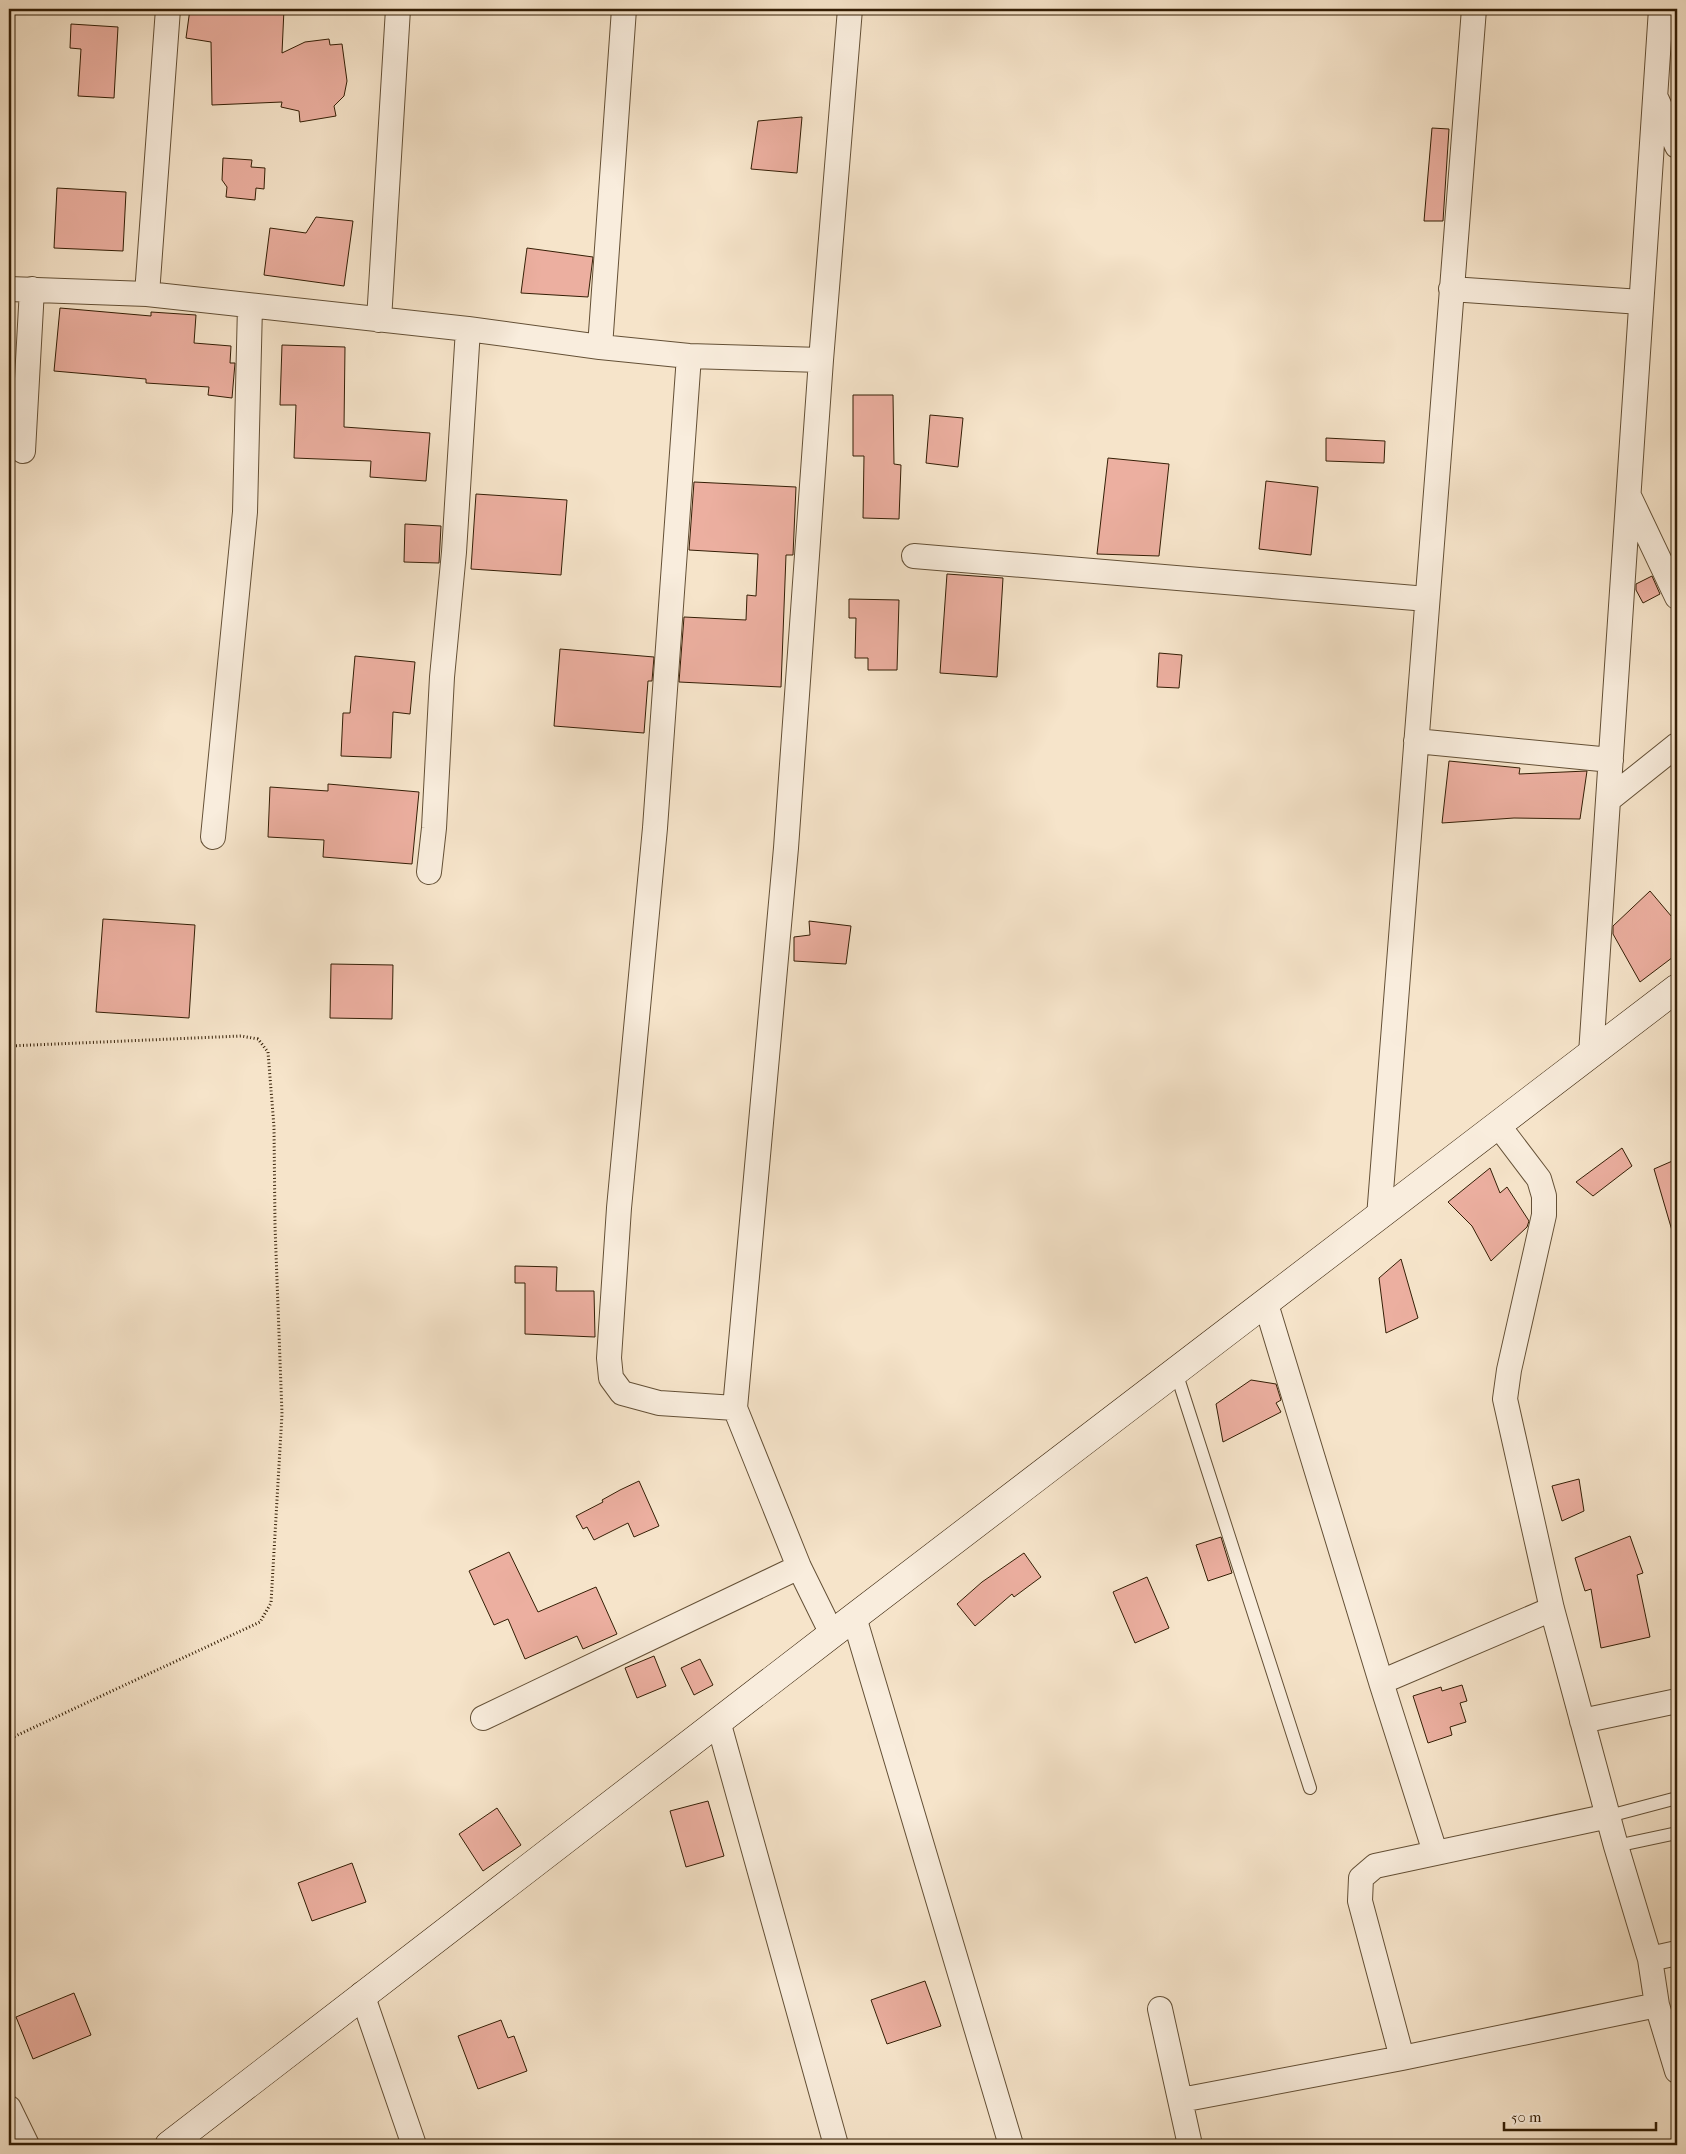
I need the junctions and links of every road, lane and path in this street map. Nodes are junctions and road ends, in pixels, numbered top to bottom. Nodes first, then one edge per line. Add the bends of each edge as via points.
1 (168, 9) edge
2 (398, 9) edge
3 (624, 9) edge
4 (850, 9) edge
5 (1474, 9) edge
6 (1661, 9) edge
7 (1655, 96) junction
8 (1677, 146) edge
9 (9, 289) edge
10 (32, 289) junction
11 (1452, 290) junction
12 (147, 294) junction
13 (1641, 302) junction
14 (250, 306) junction
15 (379, 320) junction
16 (468, 329) junction
17 (600, 347) junction
18 (689, 356) junction
19 (821, 360) junction
20 (23, 451) dead end
21 (1628, 495) junction
22 (914, 556) dead end
23 (1677, 597) edge
24 (1427, 598) junction
25 (1416, 740) junction
26 (1677, 745) edge
27 (1610, 760) junction
28 (1608, 800) junction
29 (213, 838) dead end
30 (429, 872) dead end
31 (1677, 988) edge
32 (9, 1046) edge
33 (1591, 1054) junction
34 (1498, 1125) junction
35 (1379, 1217) junction
36 (1266, 1304) junction
37 (1176, 1372) junction
38 (734, 1408) junction
39 (799, 1567) junction
40 (1552, 1609) junction
41 (854, 1617) junction
42 (832, 1634) junction
43 (1381, 1682) junction
44 (1677, 1701) edge
45 (483, 1718) dead end
46 (718, 1721) junction
47 (1582, 1721) junction
48 (9, 1739) edge
49 (1310, 1788) dead end
50 (1677, 1798) edge
51 (1609, 1816) junction
52 (1677, 1833) edge
53 (1616, 1846) junction
54 (1435, 1852) junction
55 (1677, 1953) edge
56 (1650, 1959) junction
57 (362, 1994) junction
58 (1657, 2004) junction
59 (1160, 2009) dead end
60 (1402, 2058) junction
61 (1677, 2071) edge
62 (1181, 2100) junction
63 (9, 2108) edge
64 (27, 2145) edge
65 (168, 2145) edge
66 (414, 2145) edge
67 (836, 2145) edge
68 (1011, 2145) edge
69 (1190, 2145) edge

1 - 12 street
2 - 15 street
3 - 17 street
4 - 19 street
5 - 11 street
6 - 7 street
7 - 8 street
7 - 13 street
9 - 10 street
10 - 12 street
10 - 20 street
11 - 13 street
11 - 24 street
12 - 14 street
13 - 21 street
14 - 15 street
14 - 29 street via 245,512
15 - 16 street
16 - 17 street
16 - 30 street
17 - 18 street
18 - 19 street
18 - 38 street via 655,828 619,1208 609,1358 611,1378 622,1393 659,1403
19 - 38 street via 786,848
21 - 23 street
21 - 27 street
22 - 24 street
24 - 25 street
25 - 27 street
25 - 35 street
26 - 28 street
27 - 28 street
28 - 33 street
31 - 33 main road
32 - 48 path via 241,1036 258,1039 268,1052 274,1127 282,1414 272,1604 260,1622
33 - 34 main road
34 - 35 main road
34 - 40 street via 1538,1179 1544,1196 1544,1215 1505,1400
35 - 36 main road
36 - 37 main road
36 - 43 street
37 - 41 main road
37 - 49 lane
38 - 39 street
39 - 42 street
39 - 45 street
40 - 43 street
40 - 47 street
41 - 42 main road
41 - 68 street
42 - 46 main road
43 - 54 street
44 - 47 street
46 - 57 main road
46 - 67 street
47 - 51 street
50 - 51 lane
51 - 53 street
51 - 54 street
52 - 53 lane
53 - 56 street
54 - 60 street via 1375,1866 1361,1878 1360,1901
55 - 56 street
56 - 58 street
57 - 65 main road
57 - 66 street
58 - 60 street
58 - 61 street
59 - 62 street
60 - 62 street
62 - 69 street
63 - 64 street

